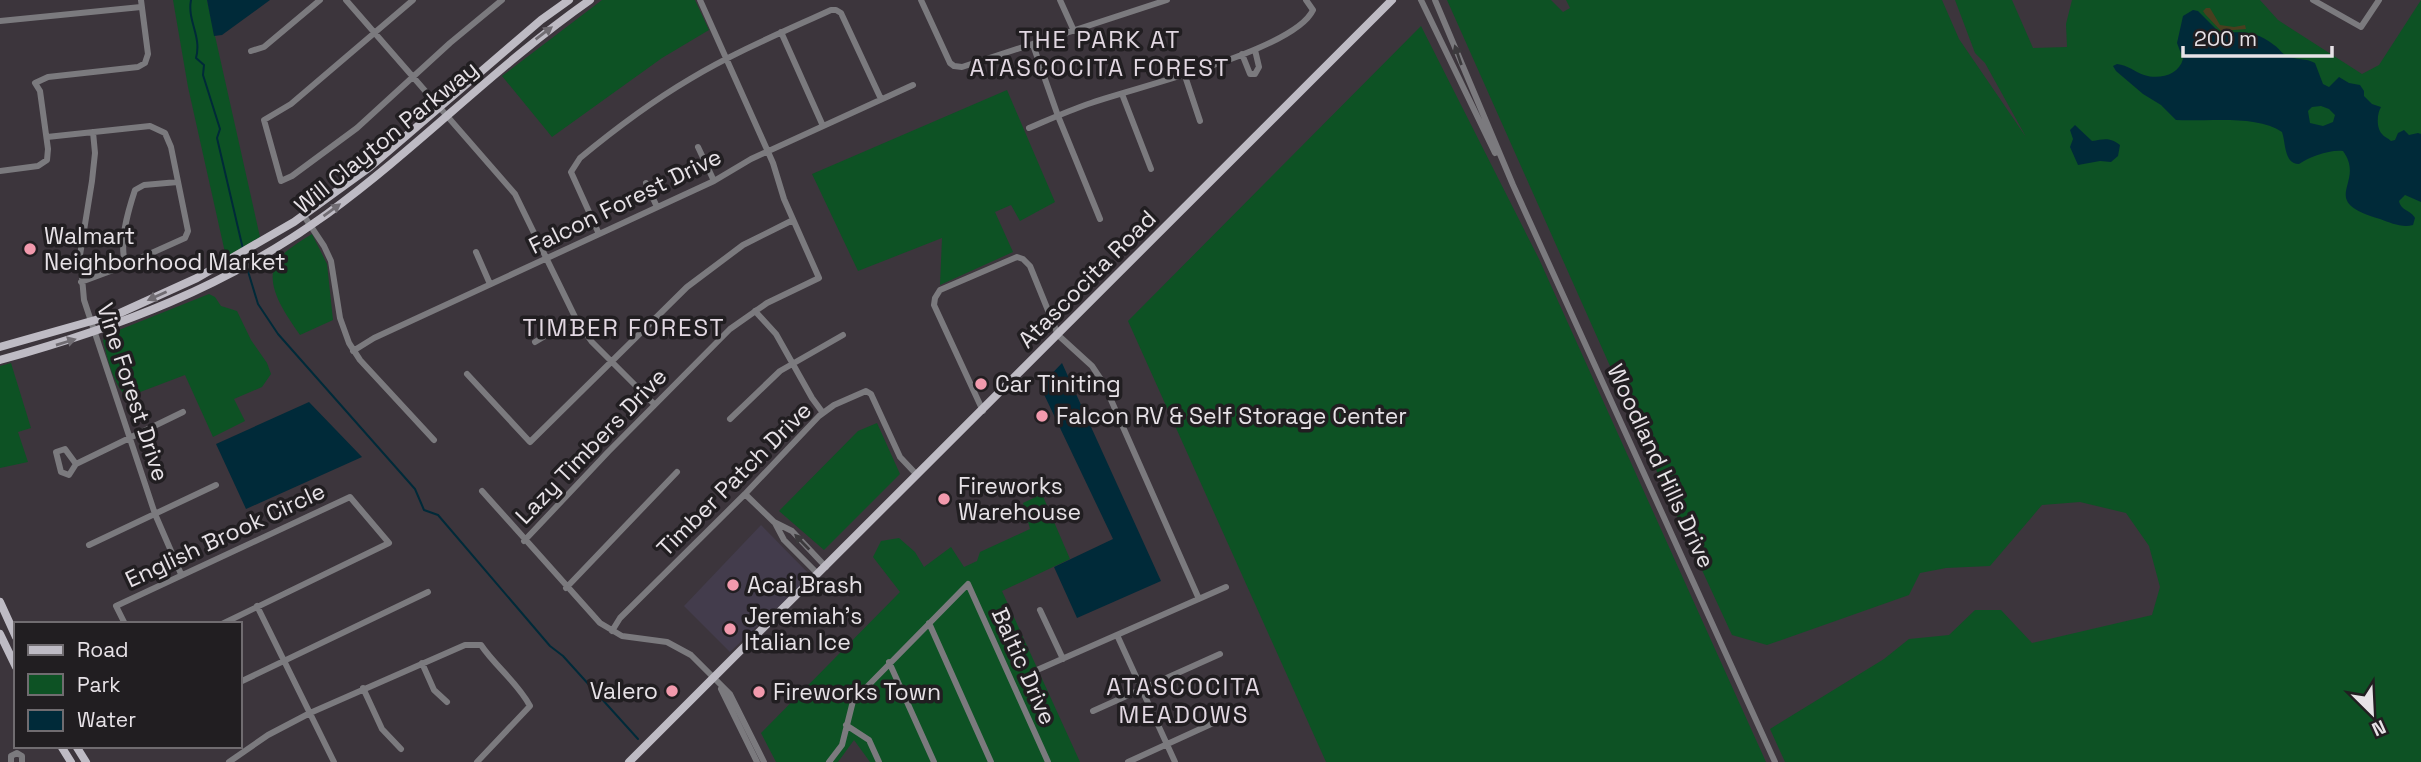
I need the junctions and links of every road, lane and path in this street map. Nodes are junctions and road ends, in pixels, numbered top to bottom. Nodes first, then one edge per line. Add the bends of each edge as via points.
1 (150, 0) edge
2 (320, 0) edge
3 (346, 0) edge
4 (414, 0) edge
5 (502, 0) edge
6 (569, 0) edge
7 (590, 0) edge
8 (700, 0) edge
9 (921, 0) edge
10 (1060, 0) edge
11 (1136, 0) edge
12 (1167, 0) edge
13 (1306, 0) edge
14 (1392, 0) edge
15 (1421, 0) edge
16 (1435, 0) edge
17 (2313, 0) edge
18 (2379, 0) edge
19 (141, 3) edge
20 (1139, 9) junction
21 (0, 21) edge
22 (1074, 31) junction
23 (781, 32) junction
24 (375, 34) junction
25 (1033, 45) junction
26 (508, 48) junction
27 (1255, 50) junction
28 (251, 51) dead end
29 (1242, 54) junction
30 (516, 55) junction
31 (726, 59) junction
32 (1184, 73) junction
33 (414, 78) junction
34 (913, 85) dead end
35 (1122, 94) junction
36 (881, 99) junction
37 (440, 107) junction
38 (447, 115) junction
39 (1058, 116) junction
40 (1200, 121) dead end
41 (823, 126) junction
42 (1028, 128) dead end
43 (93, 131) junction
44 (47, 136) junction
45 (698, 147) dead end
46 (768, 151) junction
47 (378, 160) junction
48 (386, 168) junction
49 (1151, 169) dead end
50 (0, 171) edge
51 (713, 181) junction
52 (178, 182) junction
53 (646, 183) dead end
54 (1513, 185) junction
55 (657, 207) junction
56 (304, 216) junction
57 (1100, 219) dead end
58 (793, 220) junction
59 (310, 225) junction
60 (600, 234) junction
61 (476, 252) dead end
62 (546, 258) junction
63 (126, 265) junction
64 (194, 279) junction
65 (81, 282) junction
66 (490, 284) junction
67 (199, 289) junction
68 (755, 311) junction
69 (575, 318) junction
70 (90, 323) junction
71 (93, 333) junction
72 (844, 335) dead end
73 (1058, 335) junction
74 (535, 342) dead end
75 (0, 347) edge
76 (354, 351) junction
77 (0, 360) edge
78 (611, 362) junction
79 (794, 363) junction
80 (467, 374) dead end
81 (654, 404) junction
82 (983, 411) junction
83 (183, 412) dead end
84 (823, 413) junction
85 (730, 419) dead end
86 (129, 437) junction
87 (434, 440) dead end
88 (76, 464) dead end
89 (677, 472) dead end
90 (917, 475) junction
91 (216, 485) dead end
92 (482, 491) dead end
93 (745, 494) junction
94 (155, 514) junction
95 (774, 522) junction
96 (524, 541) junction
97 (89, 545) dead end
98 (826, 567) junction
99 (181, 574) junction
100 (818, 574) junction
101 (1226, 587) dead end
102 (566, 588) junction
103 (428, 592) dead end
104 (1199, 599) junction
105 (0, 601) edge
106 (257, 606) junction
107 (1040, 610) dead end
108 (2, 614) edge
109 (124, 622) edge
110 (226, 622) edge
111 (929, 623) junction
112 (612, 631) junction
113 (0, 634) edge
114 (14, 635) edge
115 (1118, 635) junction
116 (1220, 654) dead end
117 (284, 659) junction
118 (1063, 659) junction
119 (889, 662) junction
120 (14, 663) edge
121 (422, 663) junction
122 (1037, 670) dead end
123 (715, 678) junction
124 (242, 681) edge
125 (363, 688) junction
126 (1142, 689) junction
127 (730, 694) junction
128 (447, 702) dead end
129 (729, 702) junction
130 (1244, 709) dead end
131 (1093, 711) dead end
132 (310, 713) junction
133 (846, 725) junction
134 (1167, 744) junction
135 (401, 749) dead end
136 (11, 762) edge
137 (22, 762) edge
138 (229, 762) edge
139 (334, 762) edge
140 (477, 762) edge
141 (629, 762) edge
142 (757, 762) edge
143 (764, 762) edge
144 (829, 762) edge
145 (879, 762) edge
146 (934, 762) edge
147 (991, 762) edge
148 (1048, 762) edge
149 (1128, 762) edge
150 (1175, 762) edge
151 (1776, 762) edge

1 - 19 street
2 - 28 street via 264,47
3 - 24 street
4 - 24 street
5 - 33 street
6 - 26 main road, Will Clayton Parkway
30 -> 7 main road, Will Clayton Parkway
8 - 31 street
9 - 25 street via 954,66
10 - 22 street
11 - 20 street
12 - 20 street
13 - 27 street via 1314,10 1304,22
14 - 73 main road, Atascocita Road
15 - 54 street, Woodland Hills Drive
54 -> 16 street, Woodland Hills Drive
17 - 18 street via 2361,27
19 - 21 street
19 - 44 street via 148,54 145,63 35,83
20 - 22 street
22 - 25 street
23 - 31 street
23 - 36 street via 836,10 845,18
23 - 41 street
24 - 33 street
24 - 33 street via 291,104 264,120 281,181 357,128
25 - 39 street
26 - 30 main road
26 - 37 main road, Will Clayton Parkway
27 - 29 street
27 - 29 street via 1259,67 1255,74 1247,70
29 - 32 street
30 - 38 main road, Will Clayton Parkway
31 - 46 street
31 - 60 street via 634,115 571,170
32 - 35 street
32 - 40 street
33 - 37 street
34 - 36 street, Falcon Forest Drive
35 - 39 street
35 - 49 street
36 - 41 street, Falcon Forest Drive
37 - 38 street
37 - 47 main road, Will Clayton Parkway
38 - 48 main road, Will Clayton Parkway
38 - 62 street via 515,194
39 - 42 street
39 - 57 street
41 - 46 street, Falcon Forest Drive
43 - 44 street
43 - 52 street via 161,129 170,143
43 - 65 street, Vine Forest Drive via 94,165 82,232
44 - 50 street via 45,163
45 - 51 street
46 - 51 street, Falcon Forest Drive
46 - 58 street
47 - 48 main road
47 - 56 main road, Will Clayton Parkway
59 -> 48 main road, Will Clayton Parkway
51 - 55 street, Falcon Forest Drive
52 - 63 street via 144,185 134,193 125,230
52 - 63 street via 187,234
53 - 55 street
54 - 151 street, Woodland Hills Drive
55 - 60 street, Falcon Forest Drive
56 - 59 street
56 - 64 main road, Will Clayton Parkway
58 - 68 street, Lazy Timbers Drive via 819,278
58 - 78 street via 708,269
59 - 67 main road, Will Clayton Parkway
59 - 76 street via 331,261 340,318
60 - 62 street, Falcon Forest Drive
61 - 66 street
62 - 66 street, Falcon Forest Drive
62 - 69 street
63 - 65 street
64 - 67 main road
64 -> 70 main road, Will Clayton Parkway
65 - 70 street, Vine Forest Drive
66 - 76 street, Falcon Forest Drive
67 - 71 main road, Will Clayton Parkway
68 - 79 street
68 - 81 street, Lazy Timbers Drive via 730,329
69 - 74 street
69 - 78 street
70 - 71 street, Vine Forest Drive
70 - 75 main road, Will Clayton Parkway
77 -> 71 main road, Will Clayton Parkway
71 - 86 street, Vine Forest Drive
72 - 79 street
73 - 82 main road, Atascocita Road
73 - 82 street via 1023,259 1017,257 940,290 934,305
73 - 104 street via 1092,366 1104,384
76 - 87 street
78 - 80 street via 530,442
78 - 81 street
79 - 84 street
79 - 85 street via 765,383
81 - 96 street, Lazy Timbers Drive
82 - 90 main road, Atascocita Road
83 - 86 street
84 - 90 street, Timber Patch Drive via 869,392 900,457
84 - 93 street, Timber Patch Drive
86 - 88 street
86 - 94 street, Vine Forest Drive
89 - 102 street
90 - 98 main road, Atascocita Road
91 - 94 street
92 - 96 street
93 - 95 street
93 - 112 street, Timber Patch Drive
94 - 97 street
94 - 99 street, Vine Forest Drive
98 -> 95 street via 792,531
95 - 100 street via 784,540
96 - 102 street
98 - 100 main road, Atascocita Road
99 - 106 street, English Brook Circle via 349,497 389,543
99 - 109 street, English Brook Circle via 116,606
100 - 123 main road, Atascocita Road
101 - 104 street
102 - 112 street
103 - 117 street
104 - 115 street
105 - 108 main road
106 - 110 street
106 - 117 street
107 - 118 street
108 - 114 main road
111 - 119 street
111 - 147 street
111 - 148 street, Baltic Drive via 968,584
112 - 123 street via 626,638 673,644
113 - 120 main road
115 - 118 street
115 - 126 street
116 - 126 street
117 - 124 street
117 - 132 street
118 - 122 street
119 - 133 street via 853,701
119 - 146 street
121 - 125 street
121 - 128 street via 434,691
121 - 140 street via 465,645 481,645 525,697 530,706
123 - 127 street
123 - 129 street
123 - 141 main road, Atascocita Road
125 - 132 street
125 - 135 street via 382,729
126 - 131 street
126 - 134 street
127 - 129 street
127 - 143 street
129 - 142 street
130 - 134 street
132 - 138 street via 268,734
132 - 139 street
133 - 144 street via 842,745
133 - 145 street via 869,740
134 - 149 street
134 - 150 street
136 - 137 street via 17,752

